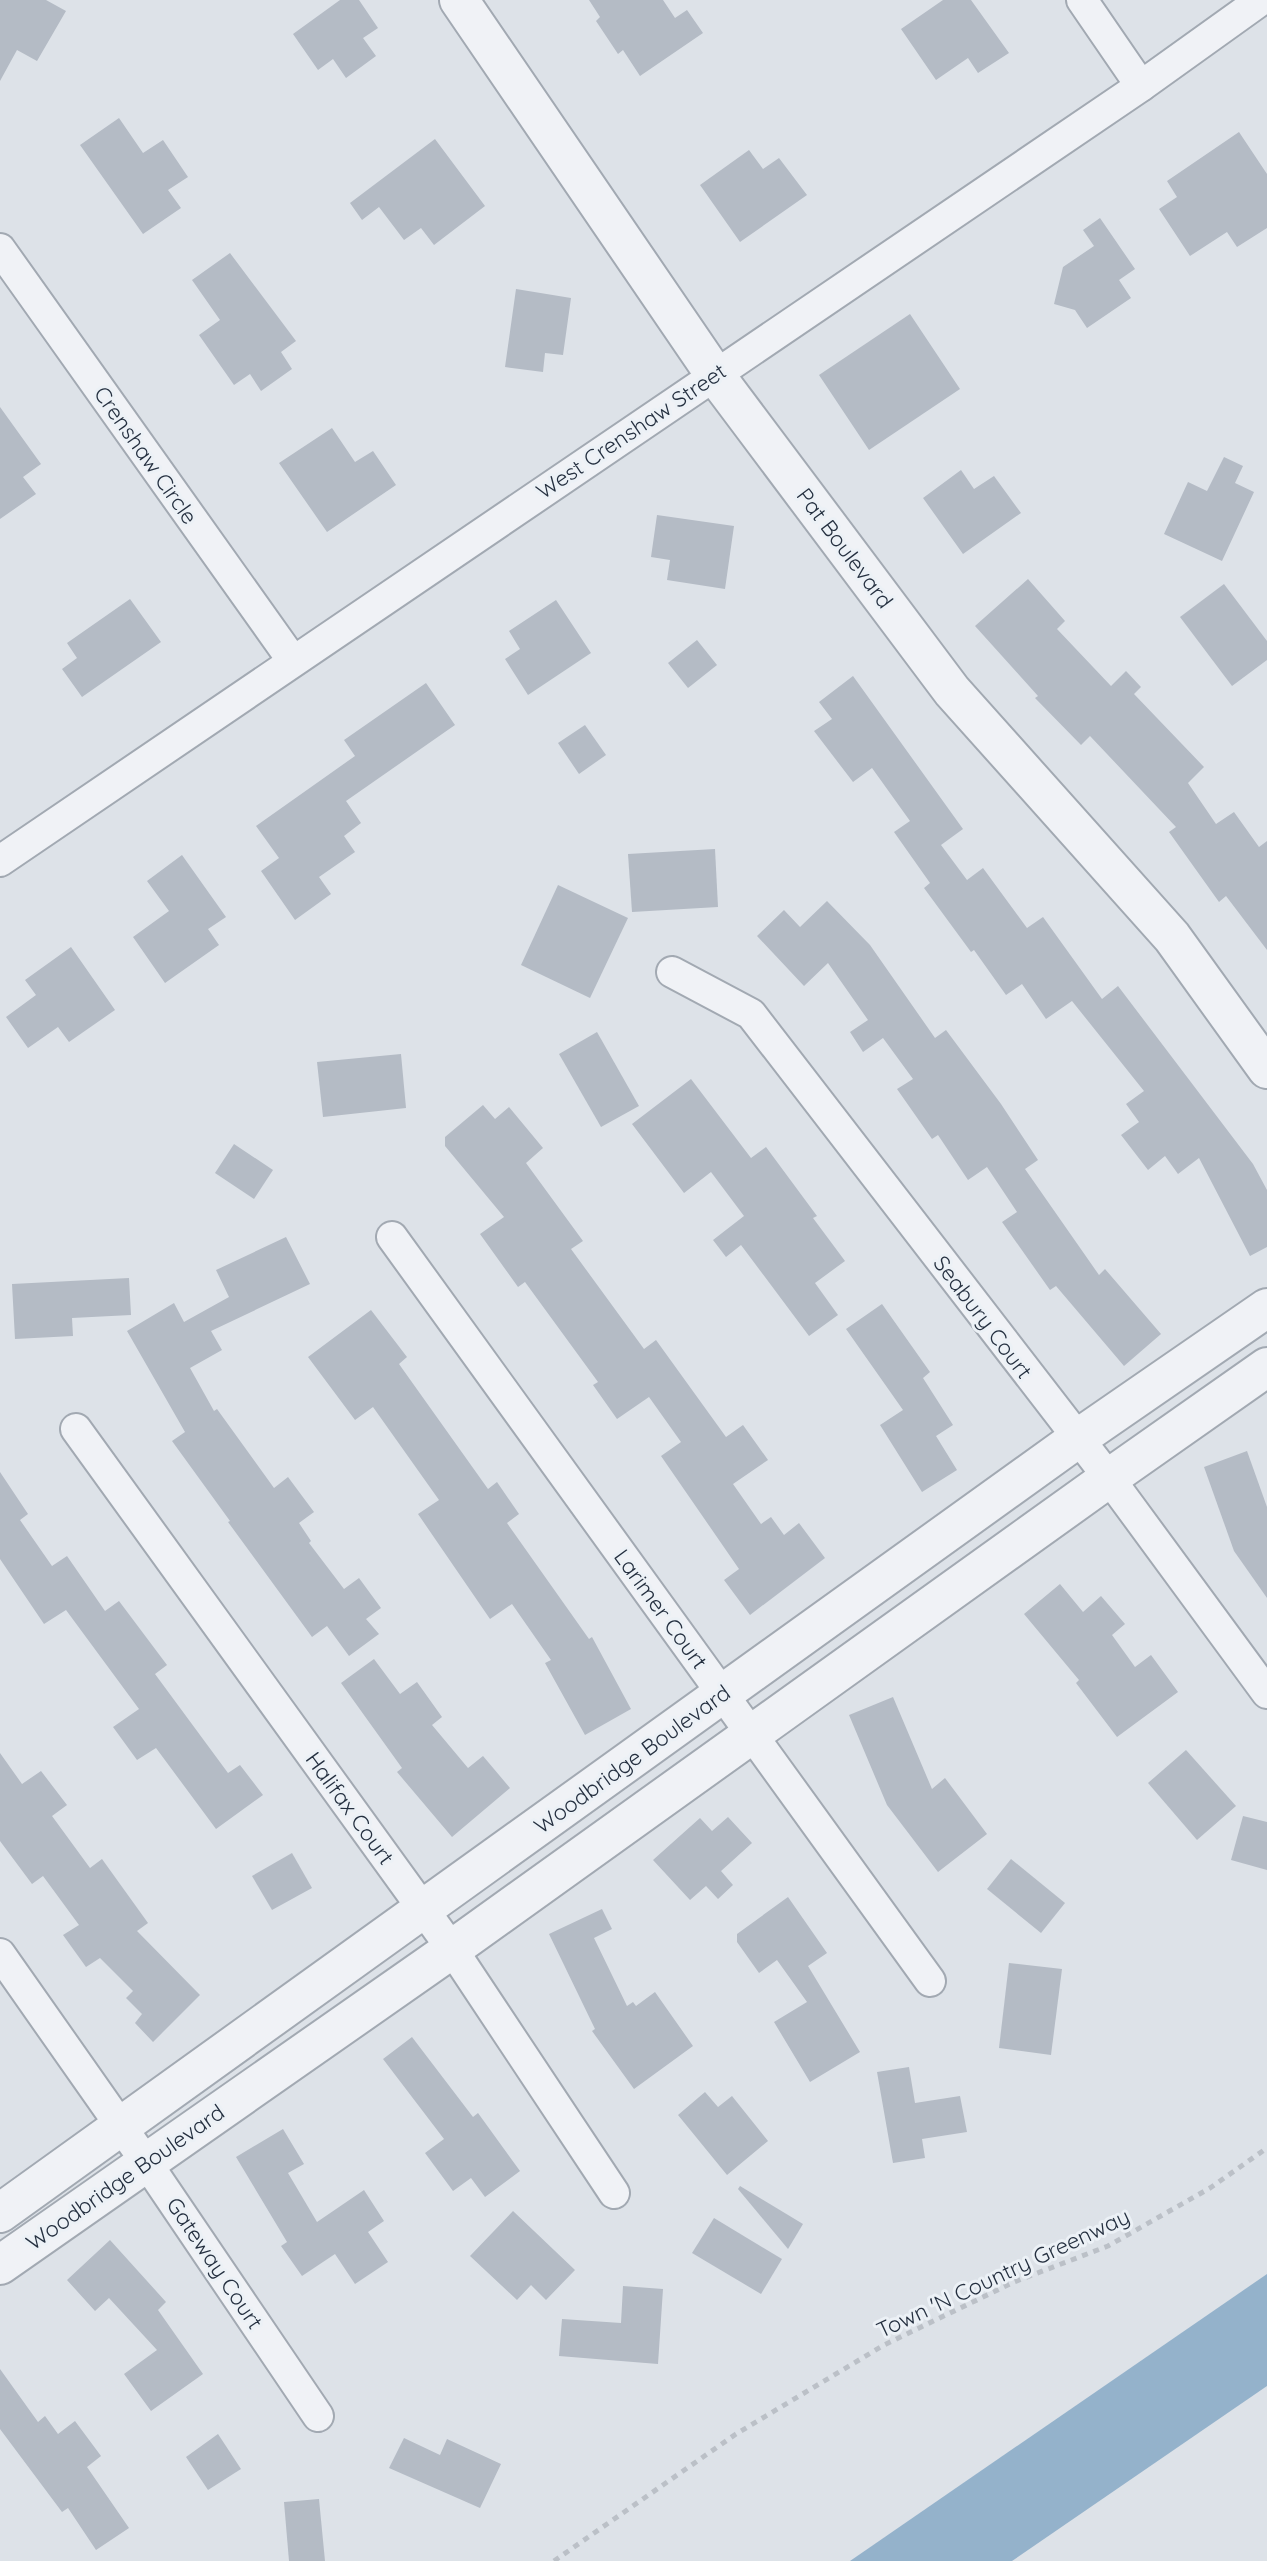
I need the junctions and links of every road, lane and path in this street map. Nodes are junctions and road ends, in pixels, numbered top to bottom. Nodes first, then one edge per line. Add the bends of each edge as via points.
1 (459, 0) edge
2 (1082, 0) edge
3 (1261, 0) edge
4 (1141, 86) junction
5 (0, 249) edge
6 (715, 375) junction
7 (293, 661) junction
8 (0, 861) edge
9 (672, 972) dead end
10 (1267, 1069) edge
11 (392, 1237) dead end
12 (1267, 1308) edge
13 (1267, 1367) edge
14 (76, 1429) dead end
15 (1077, 1439) junction
16 (1109, 1478) junction
17 (1267, 1693) edge
18 (723, 1694) junction
19 (753, 1733) junction
20 (423, 1909) junction
21 (452, 1949) junction
22 (0, 1954) edge
23 (930, 1981) dead end
24 (121, 2126) junction
25 (1267, 2148) edge
26 (146, 2162) junction
27 (614, 2193) dead end
28 (0, 2213) edge
29 (0, 2265) edge
30 (318, 2416) dead end
31 (554, 2561) edge

1 - 6 street, Pat Boulevard
2 - 4 street
3 - 4 street, West Crenshaw Street
4 - 6 street, West Crenshaw Street
5 - 7 street, Crenshaw Circle
6 - 7 street, West Crenshaw Street
6 - 10 street, Pat Boulevard via 952,691 1172,937
7 - 8 street, West Crenshaw Street
9 - 15 street, Seabury Court via 751,1014
11 - 18 street, Larimer Court
12 - 15 street, Woodbridge Boulevard
13 - 16 street, Woodbridge Boulevard
14 - 20 street, Halifax Court
15 - 16 street, Seabury Court
15 - 18 street, Woodbridge Boulevard
16 - 17 street, Seabury Court
16 - 19 street, Woodbridge Boulevard
18 - 19 street, Larimer Court
18 - 20 street, Woodbridge Boulevard
19 - 21 street, Woodbridge Boulevard
19 - 23 street, Larimer Court
20 - 21 street, Halifax Court
20 - 24 street, Woodbridge Boulevard
21 - 26 street, Woodbridge Boulevard
21 - 27 street, Halifax Court
22 - 24 street, Gateway Court
24 - 26 street, Gateway Court
24 - 28 street, Woodbridge Boulevard
25 - 31 path, Town 'N Country Greenway via 1210,2188 1108,2246 1014,2282 884,2345 736,2434
26 - 29 street, Woodbridge Boulevard
26 - 30 street, Gateway Court

